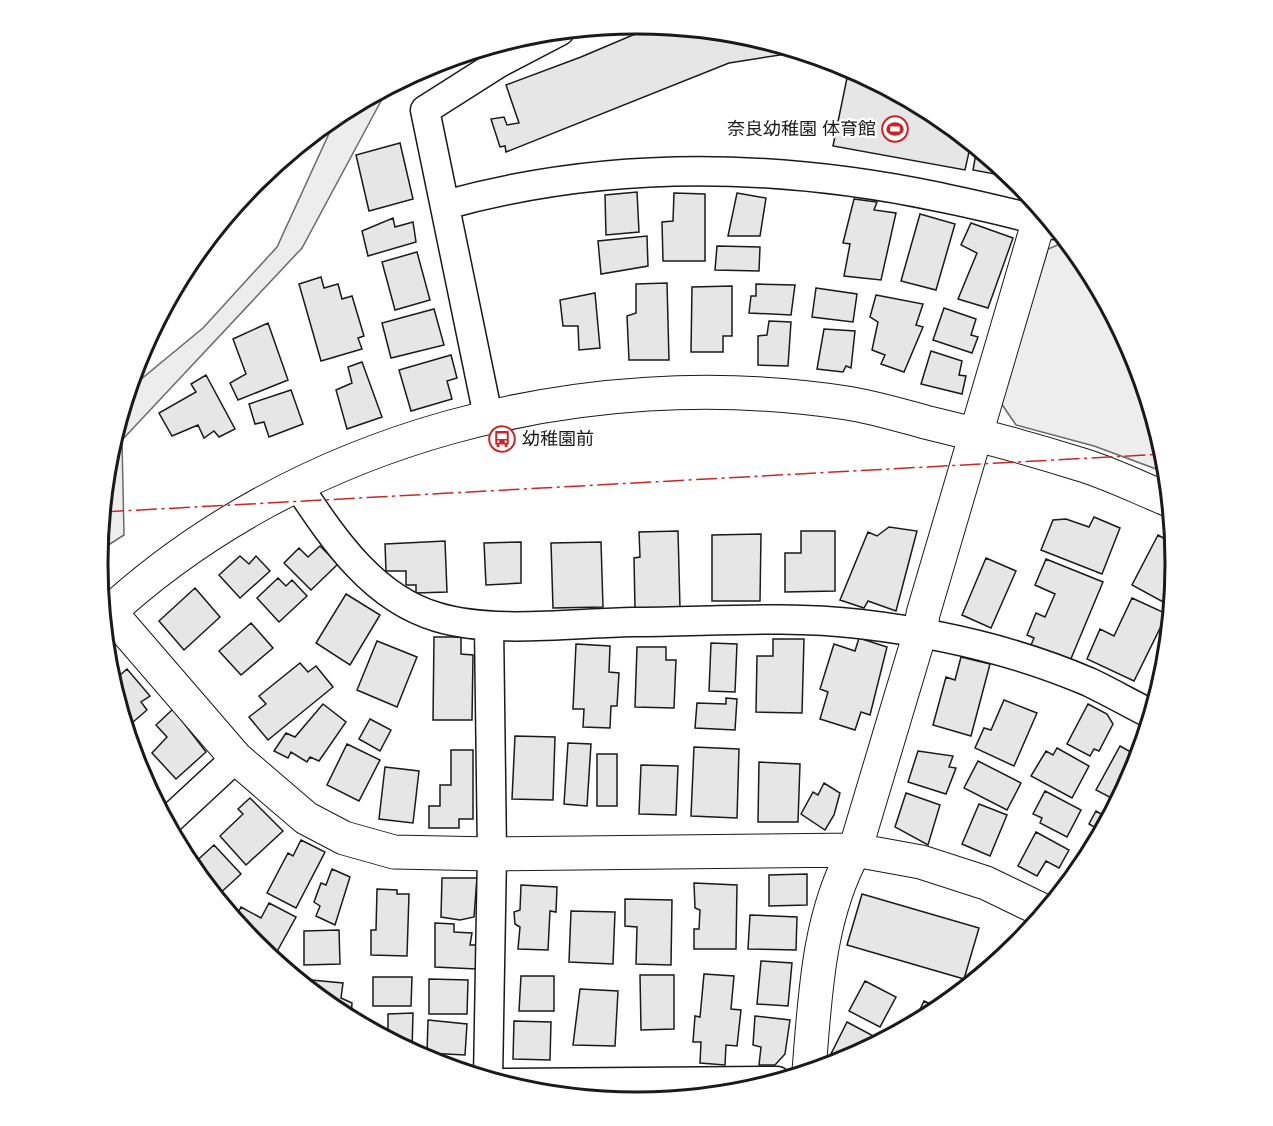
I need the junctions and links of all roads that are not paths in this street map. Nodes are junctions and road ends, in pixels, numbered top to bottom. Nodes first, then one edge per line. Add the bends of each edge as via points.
1 (535, 45) edge
2 (445, 205) junction
3 (1036, 217) edge
4 (1043, 226) edge
5 (488, 416) junction
6 (977, 434) junction
7 (298, 486) junction
8 (1160, 496) edge
9 (111, 611) edge
10 (112, 621) edge
11 (489, 626) junction
12 (920, 633) junction
13 (1144, 710) edge
14 (236, 758) junction
15 (173, 816) edge
16 (855, 850) junction
17 (492, 854) junction
18 (1037, 908) edge
19 (810, 1062) edge
20 (488, 1069) edge
21 (738, 1081) edge
22 (543, 1083) edge

1 - 2 street via 425,110
2 - 3 street via 498,190 679,169 763,172 882,185
2 - 5 street
4 - 6 street
5 - 6 street via 638,394 746,392 849,403
5 - 7 street via 408,439
6 - 8 street via 1082,465
6 - 12 street
7 - 9 street via 201,541
7 - 11 street via 338,545 390,594 436,617
10 - 14 street
11 - 12 street via 790,621 858,624
11 - 17 street
12 - 13 street via 986,647 1088,682
12 - 16 street
14 - 15 street
14 - 17 street via 306,818 344,838 394,852
16 - 17 street
16 - 18 street via 921,862 975,879
16 - 19 street via 841,874 818,967
17 - 20 street
21 - 22 street

